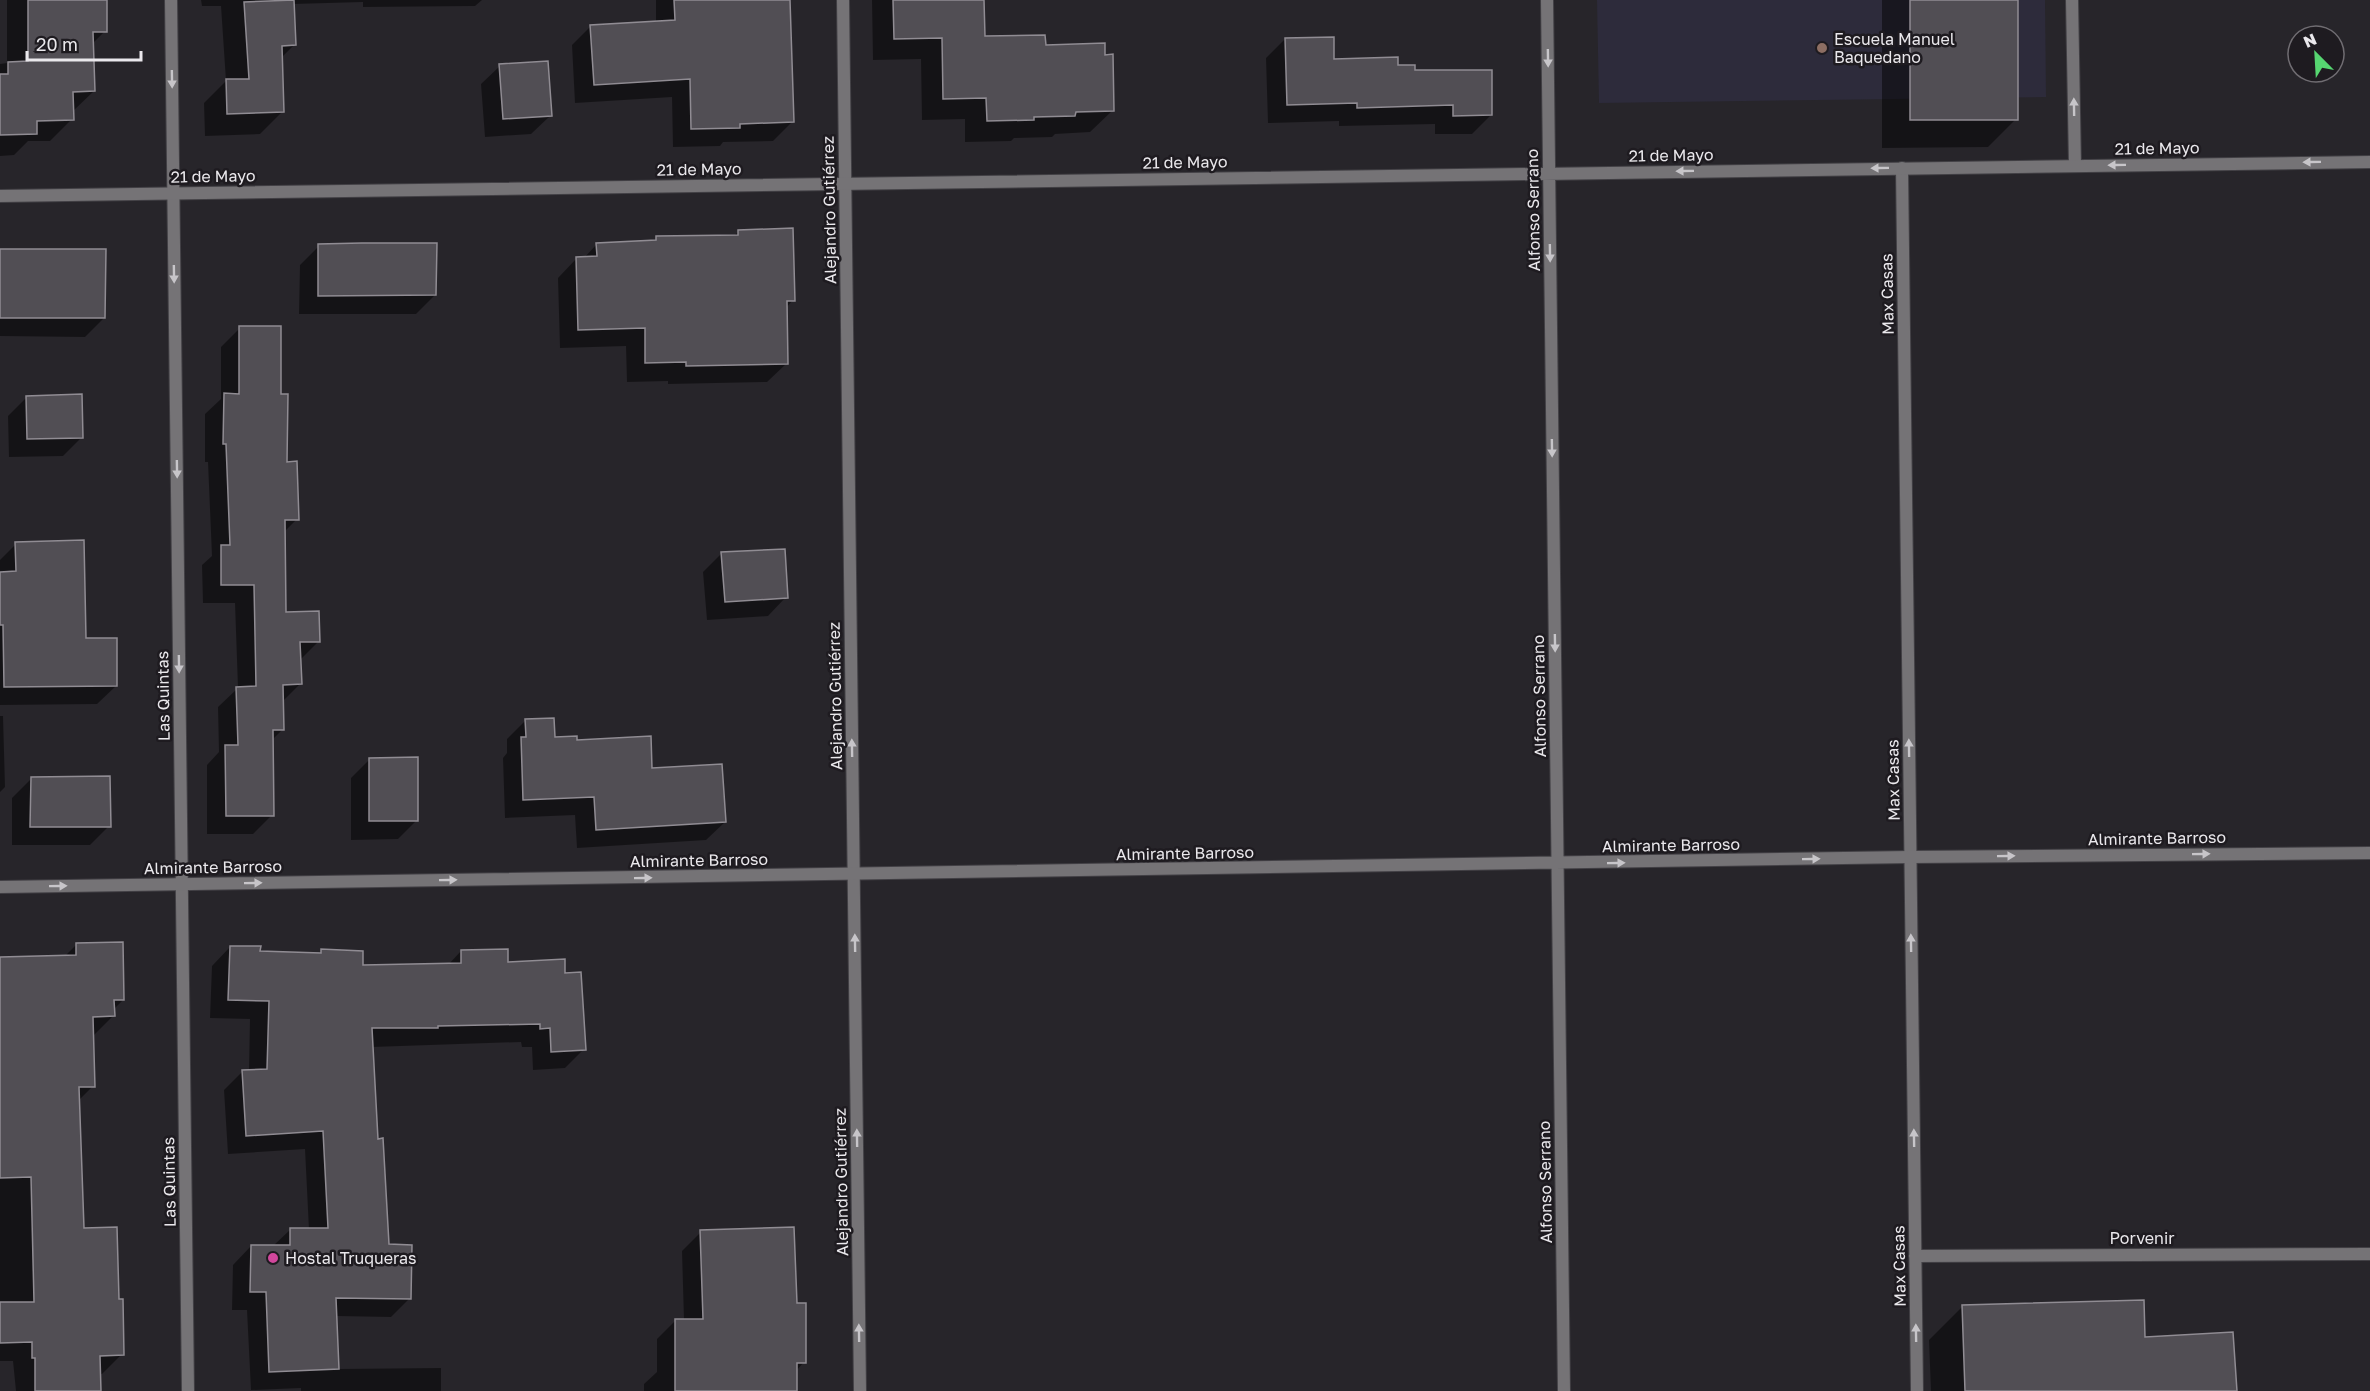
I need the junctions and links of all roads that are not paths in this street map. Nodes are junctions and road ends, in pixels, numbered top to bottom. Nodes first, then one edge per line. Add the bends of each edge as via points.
1 (171, 0) edge
2 (843, 0) edge
3 (1547, 0) edge
4 (2072, 0) edge
5 (2370, 162) edge
6 (2075, 166) junction
7 (1902, 168) junction
8 (1549, 173) junction
9 (846, 184) junction
10 (173, 193) junction
11 (0, 196) edge
12 (2370, 853) edge
13 (1910, 857) junction
14 (1557, 864) junction
15 (854, 874) junction
16 (182, 884) junction
17 (0, 887) edge
18 (2370, 1254) edge
19 (1915, 1256) junction
20 (188, 1391) edge
21 (860, 1391) edge
22 (1564, 1391) edge
23 (1917, 1391) edge

1 -> 10 street, Las Quintas
2 - 9 street, Alejandro Gutiérrez
3 -> 8 street, Alfonso Serrano
6 -> 4 street
5 -> 6 street, 21 de Mayo
6 - 7 street, 21 de Mayo
7 -> 8 street, 21 de Mayo
13 -> 7 street, Max Casas
8 - 9 street, 21 de Mayo
8 -> 14 street, Alfonso Serrano
9 - 10 street, 21 de Mayo
15 -> 9 street, Alejandro Gutiérrez
10 - 11 street, 21 de Mayo
10 -> 16 street, Las Quintas
13 -> 12 street, Almirante Barroso
14 -> 13 street, Almirante Barroso
19 -> 13 street, Max Casas
14 - 15 street, Almirante Barroso
14 - 22 street, Alfonso Serrano
16 -> 15 street, Almirante Barroso
21 -> 15 street, Alejandro Gutiérrez
17 -> 16 street, Almirante Barroso
16 - 20 street, Las Quintas
18 - 19 street, Porvenir
23 -> 19 street, Max Casas

